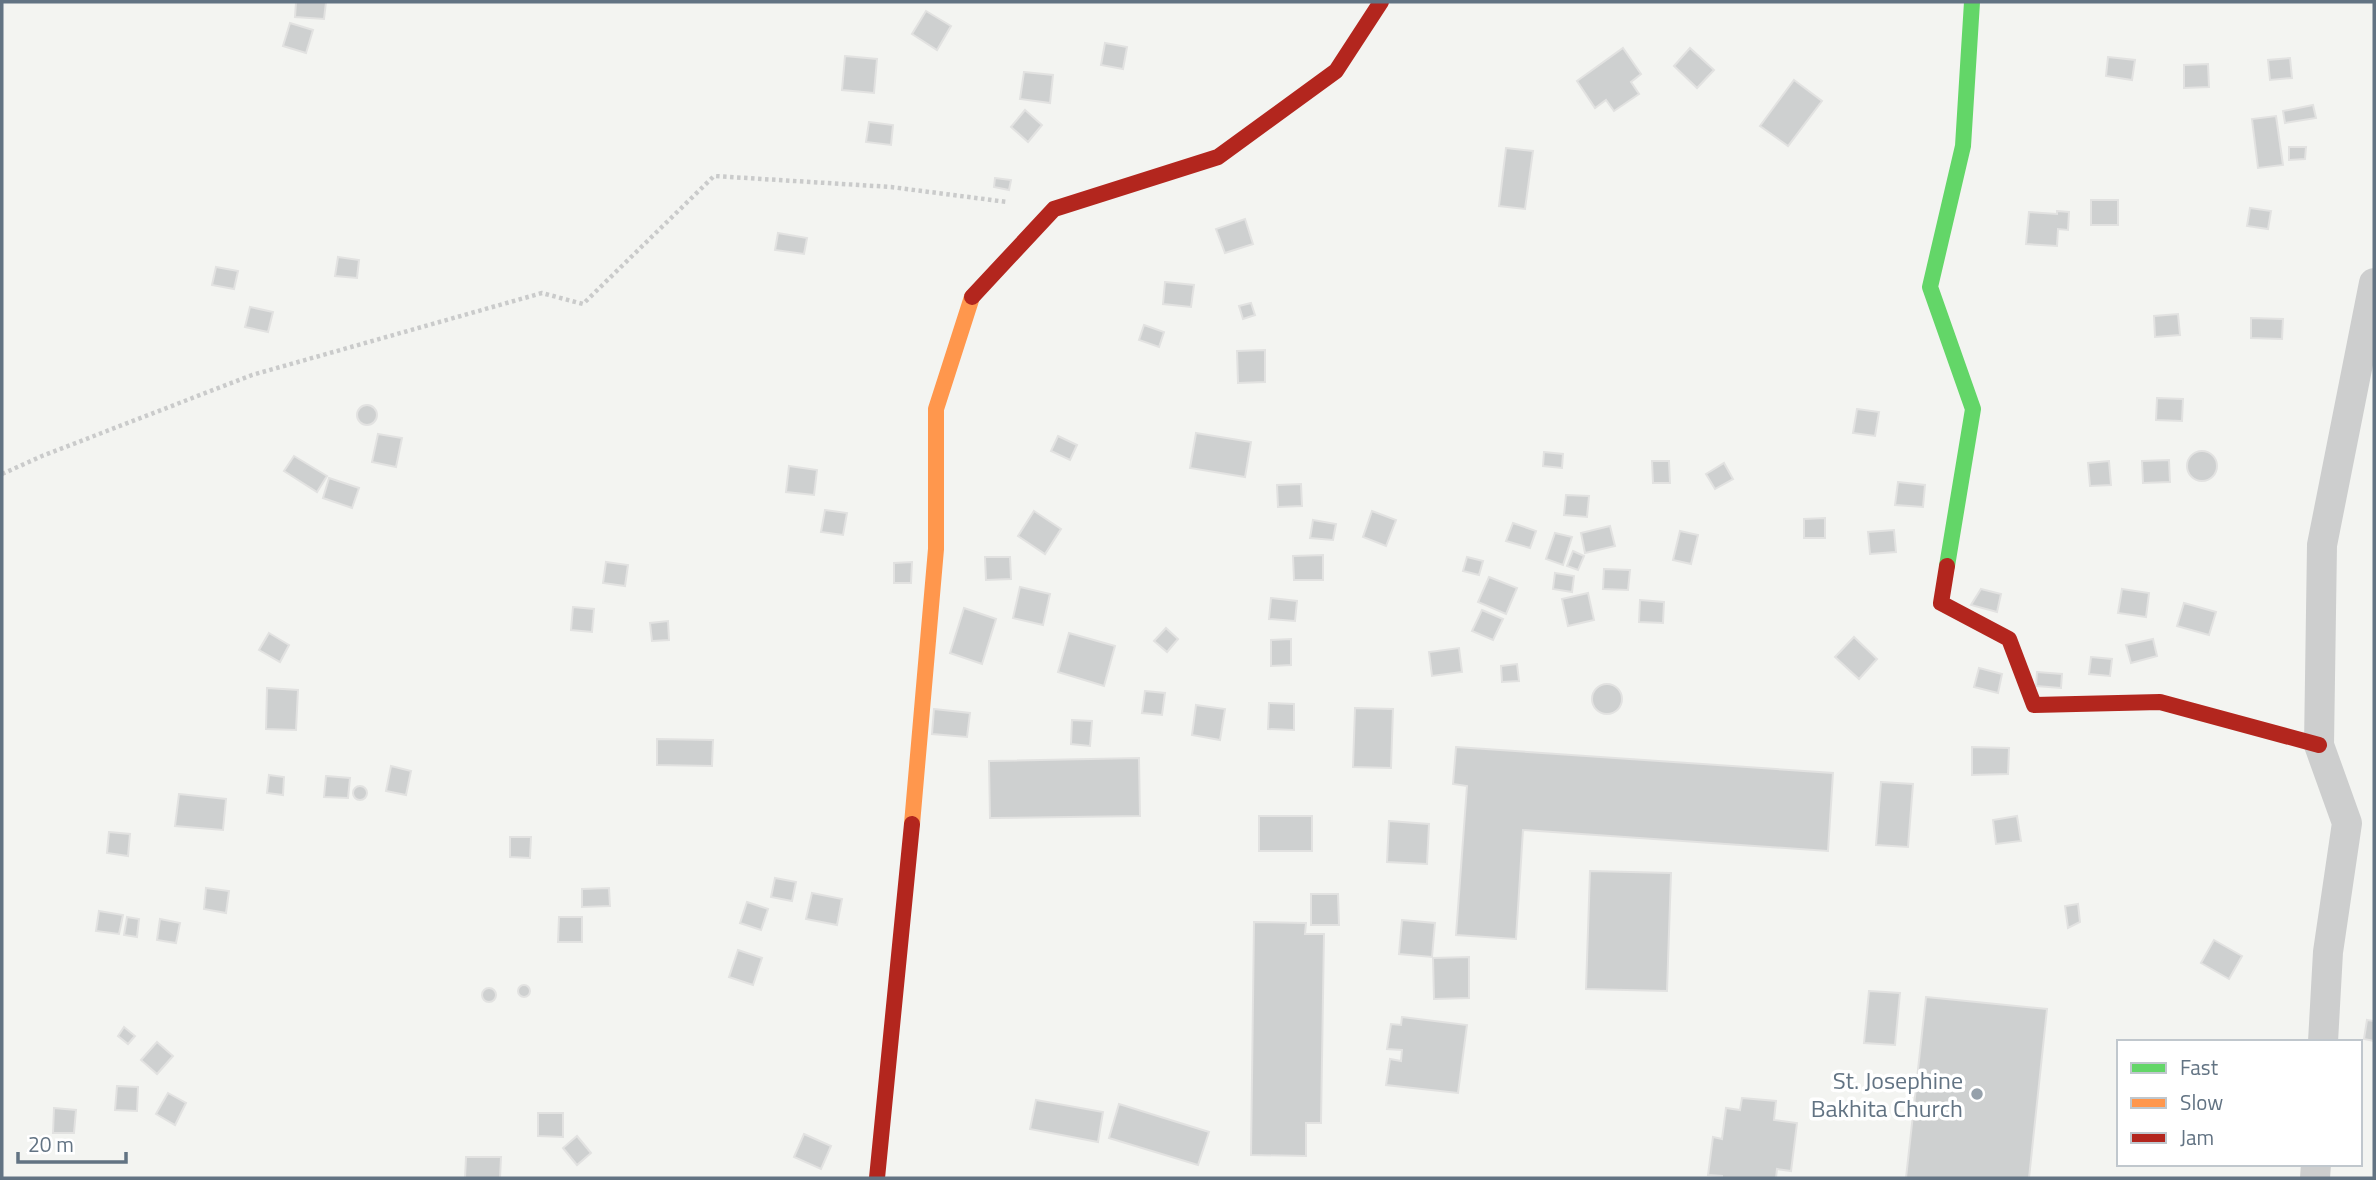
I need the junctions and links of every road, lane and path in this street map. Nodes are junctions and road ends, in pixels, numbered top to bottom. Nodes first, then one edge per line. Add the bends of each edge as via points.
1 (1381, 2) edge
2 (1972, 2) edge
3 (1054, 209) junction
4 (2374, 283) edge
5 (2, 474) edge
6 (2319, 744) junction
7 (2323, 1040) edge
8 (877, 1178) edge

1 - 3 street via 1336,71 1218,157
2 - 6 street via 1963,146 1930,287 1973,409 1941,603 2009,639 2034,705 2160,702
3 - 5 path via 891,187 714,176 583,304 542,293 265,371
3 - 8 street via 972,296 936,409 936,549
4 - 6 street via 2322,545
6 - 7 street via 2347,823 2328,951

